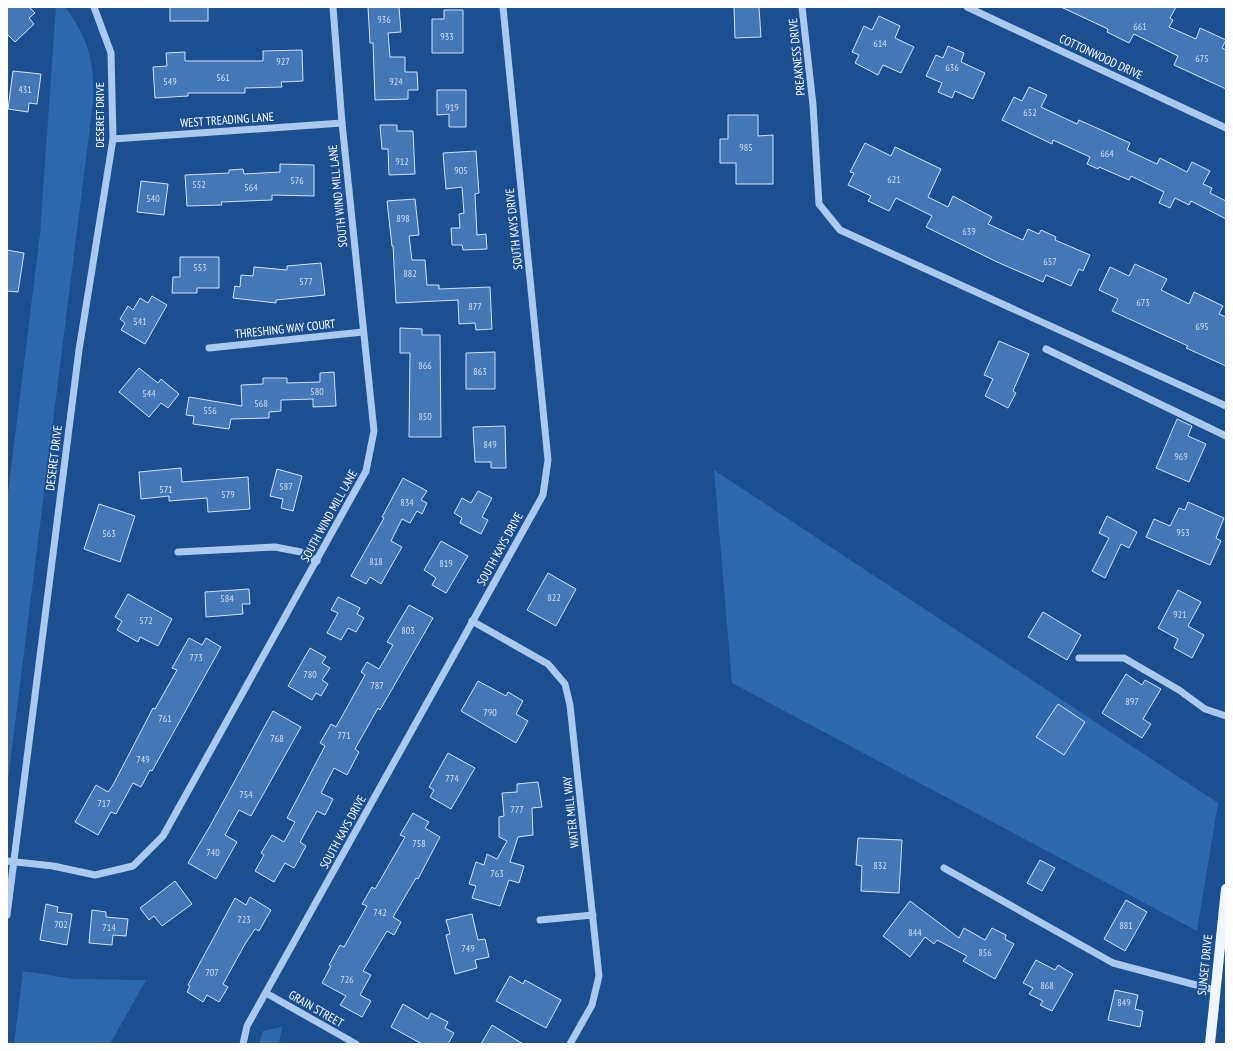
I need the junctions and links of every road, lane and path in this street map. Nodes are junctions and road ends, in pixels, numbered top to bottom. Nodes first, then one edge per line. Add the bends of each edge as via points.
1 (94, 7) edge
2 (333, 7) edge
3 (503, 7) edge
4 (802, 7) edge
5 (967, 7) edge
6 (342, 123) junction
7 (1226, 128) edge
8 (113, 138) junction
9 (363, 332) junction
10 (209, 348) dead end
11 (1046, 349) dead end
12 (1226, 406) edge
13 (1226, 436) edge
14 (178, 552) dead end
15 (317, 561) junction
16 (472, 621) junction
17 (1079, 658) dead end
18 (1226, 716) edge
19 (10, 862) edge
20 (944, 868) dead end
21 (1226, 889) edge
22 (7, 915) edge
23 (593, 915) junction
24 (540, 920) dead end
25 (1215, 990) junction
26 (266, 993) junction
27 (243, 1044) edge
28 (356, 1044) edge
29 (570, 1044) edge
30 (1210, 1044) edge

1 - 8 street, DESERET DRIVE via 111,53
2 - 6 street, SOUTH WIND MILL LANE
3 - 16 street, SOUTH KAYS DRIVE via 548,460 542,495
4 - 12 street, PREAKNESS DRIVE via 813,105 819,204 840,230
5 - 7 street, COTTONWOOD DRIVE
6 - 8 street, WEST TREADING LANE
6 - 9 street, SOUTH WIND MILL LANE
8 - 19 street, DESERET DRIVE via 79,350
9 - 10 street, THRESHING WAY COURT
9 - 15 street, SOUTH WIND MILL LANE via 374,431 369,458 366,471
11 - 13 street
14 - 15 street via 275,547 301,552
15 - 19 street, SOUTH WIND MILL LANE via 163,836 133,866 95,875 53,866
16 - 23 street, WATER MILL WAY via 548,664 565,684 570,705
16 - 26 street, SOUTH KAYS DRIVE
17 - 18 street via 1124,658 1180,690 1205,709
19 - 22 street, DESERET DRIVE
20 - 25 street via 1113,963
21 - 25 main road, SUNSET DRIVE
23 - 24 street
23 - 29 street, WATER MILL WAY via 599,976 592,1005
25 - 30 main road, SUNSET DRIVE
26 - 27 street, SOUTH KAYS DRIVE via 247,1026
26 - 28 street, GRAIN STREET

